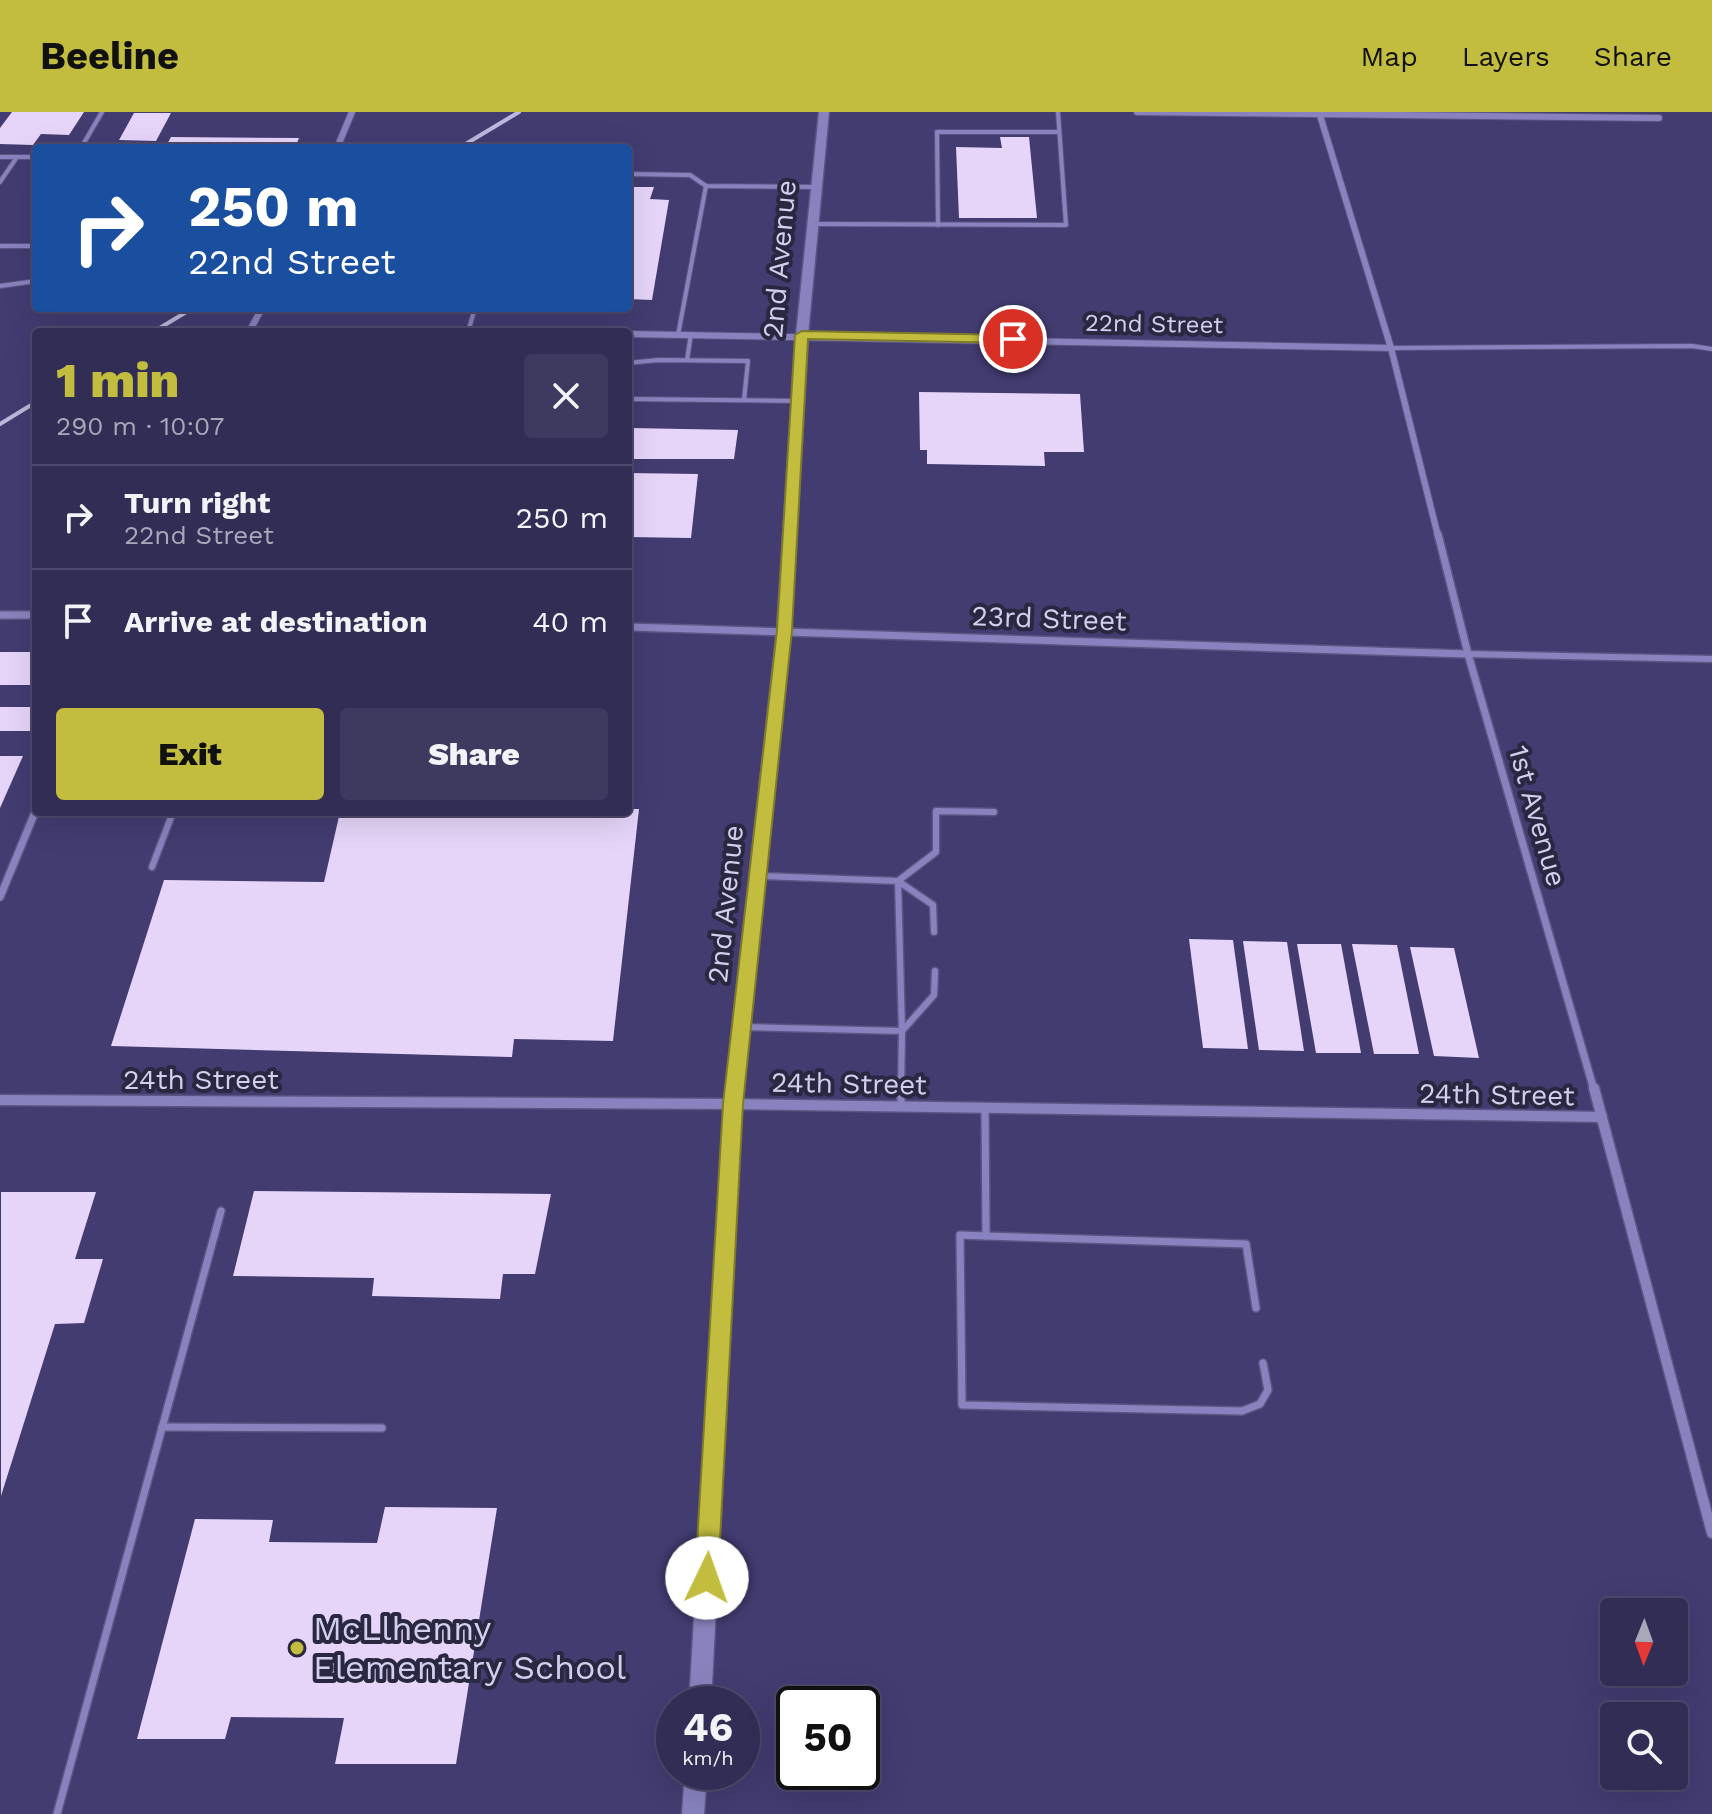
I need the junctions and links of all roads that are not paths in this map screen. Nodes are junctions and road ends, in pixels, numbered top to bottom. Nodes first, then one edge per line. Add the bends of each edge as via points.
1 (102, 112) edge
2 (352, 112) edge
3 (824, 112) edge
4 (1058, 112) edge
5 (1137, 112) edge
6 (1319, 113) edge
7 (1659, 118) dead end
8 (1059, 132) junction
9 (83, 144) edge
10 (339, 144) edge
11 (0, 157) edge
12 (17, 157) junction
13 (32, 157) edge
14 (632, 174) edge
15 (0, 182) edge
16 (706, 186) junction
17 (816, 187) junction
18 (812, 224) junction
19 (938, 225) junction
20 (0, 246) edge
21 (32, 246) edge
22 (32, 282) edge
23 (0, 286) edge
24 (632, 334) edge
25 (691, 334) junction
26 (678, 335) junction
27 (802, 335) junction
28 (1391, 348) junction
29 (1712, 349) edge
30 (658, 360) junction
31 (687, 360) junction
32 (701, 360) junction
33 (632, 363) edge
34 (656, 368) dead end
35 (700, 369) dead end
36 (653, 388) dead end
37 (698, 389) dead end
38 (632, 399) edge
39 (652, 399) junction
40 (697, 399) junction
41 (744, 400) junction
42 (798, 401) junction
43 (0, 615) edge
44 (32, 615) edge
45 (632, 627) edge
46 (784, 630) junction
47 (1468, 654) junction
48 (1712, 659) edge
49 (994, 812) dead end
50 (34, 816) edge
51 (171, 816) edge
52 (152, 867) dead end
53 (758, 876) junction
54 (898, 881) junction
55 (0, 897) edge
56 (934, 932) dead end
57 (935, 971) dead end
58 (741, 1027) junction
59 (902, 1031) junction
60 (0, 1100) edge
61 (733, 1104) junction
62 (901, 1106) junction
63 (985, 1108) junction
64 (1602, 1117) junction
65 (221, 1211) dead end
66 (986, 1236) junction
67 (1256, 1308) dead end
68 (1263, 1363) dead end
69 (162, 1427) junction
70 (382, 1428) dead end
71 (1712, 1533) edge
72 (701, 1686) edge
73 (695, 1790) edge
74 (57, 1814) edge
75 (693, 1814) edge

1 - 9 lane
2 - 10 street
3 - 17 main road, 2nd Avenue
4 - 8 lane
5 - 6 street
6 - 7 street
6 - 28 street, 1st Avenue
8 - 19 lane via 937,132
8 - 19 lane via 1066,225
11 - 12 lane
12 - 13 lane
12 - 15 lane
14 - 16 lane via 690,175
16 - 17 lane
16 - 26 lane
17 - 18 main road, 2nd Avenue
18 - 19 lane
18 - 27 main road, 2nd Avenue
20 - 21 lane
22 - 23 lane
24 - 26 street, 22nd Street
25 - 26 street, 22nd Street
25 - 27 street, 22nd Street
25 - 31 lane
27 - 28 street, 22nd Street
27 - 42 main road, 2nd Avenue
28 - 29 lane
28 - 47 street, 1st Avenue
30 - 31 lane
30 - 33 lane
30 - 34 lane
31 - 32 lane
32 - 35 lane
32 - 41 lane via 748,361
36 - 39 lane
37 - 40 lane
38 - 39 lane
39 - 40 lane
40 - 41 lane
41 - 42 lane
42 - 46 main road, 2nd Avenue
43 - 44 street
45 - 46 street, 23rd Street
46 - 47 street, 23rd Street
46 - 53 main road, 2nd Avenue
47 - 48 lane
47 - 64 street, 1st Avenue
49 - 54 lane via 936,811 936,852
50 - 55 street
51 - 52 lane
53 - 54 lane
53 - 58 main road, 2nd Avenue
54 - 56 lane via 933,905
54 - 59 lane
57 - 59 lane via 934,995
58 - 59 lane
58 - 61 main road, 2nd Avenue
59 - 62 lane
60 - 61 street, 24th Street
61 - 62 street, 24th Street
61 - 72 main road, 2nd Avenue
62 - 63 street, 24th Street
63 - 64 street, 24th Street
63 - 66 lane
64 - 71 street, 1st Avenue
65 - 69 lane
66 - 67 lane via 1246,1244
66 - 68 lane via 960,1235 962,1405 1242,1411 1260,1404 1268,1390
69 - 70 lane
69 - 74 lane
73 - 75 main road

